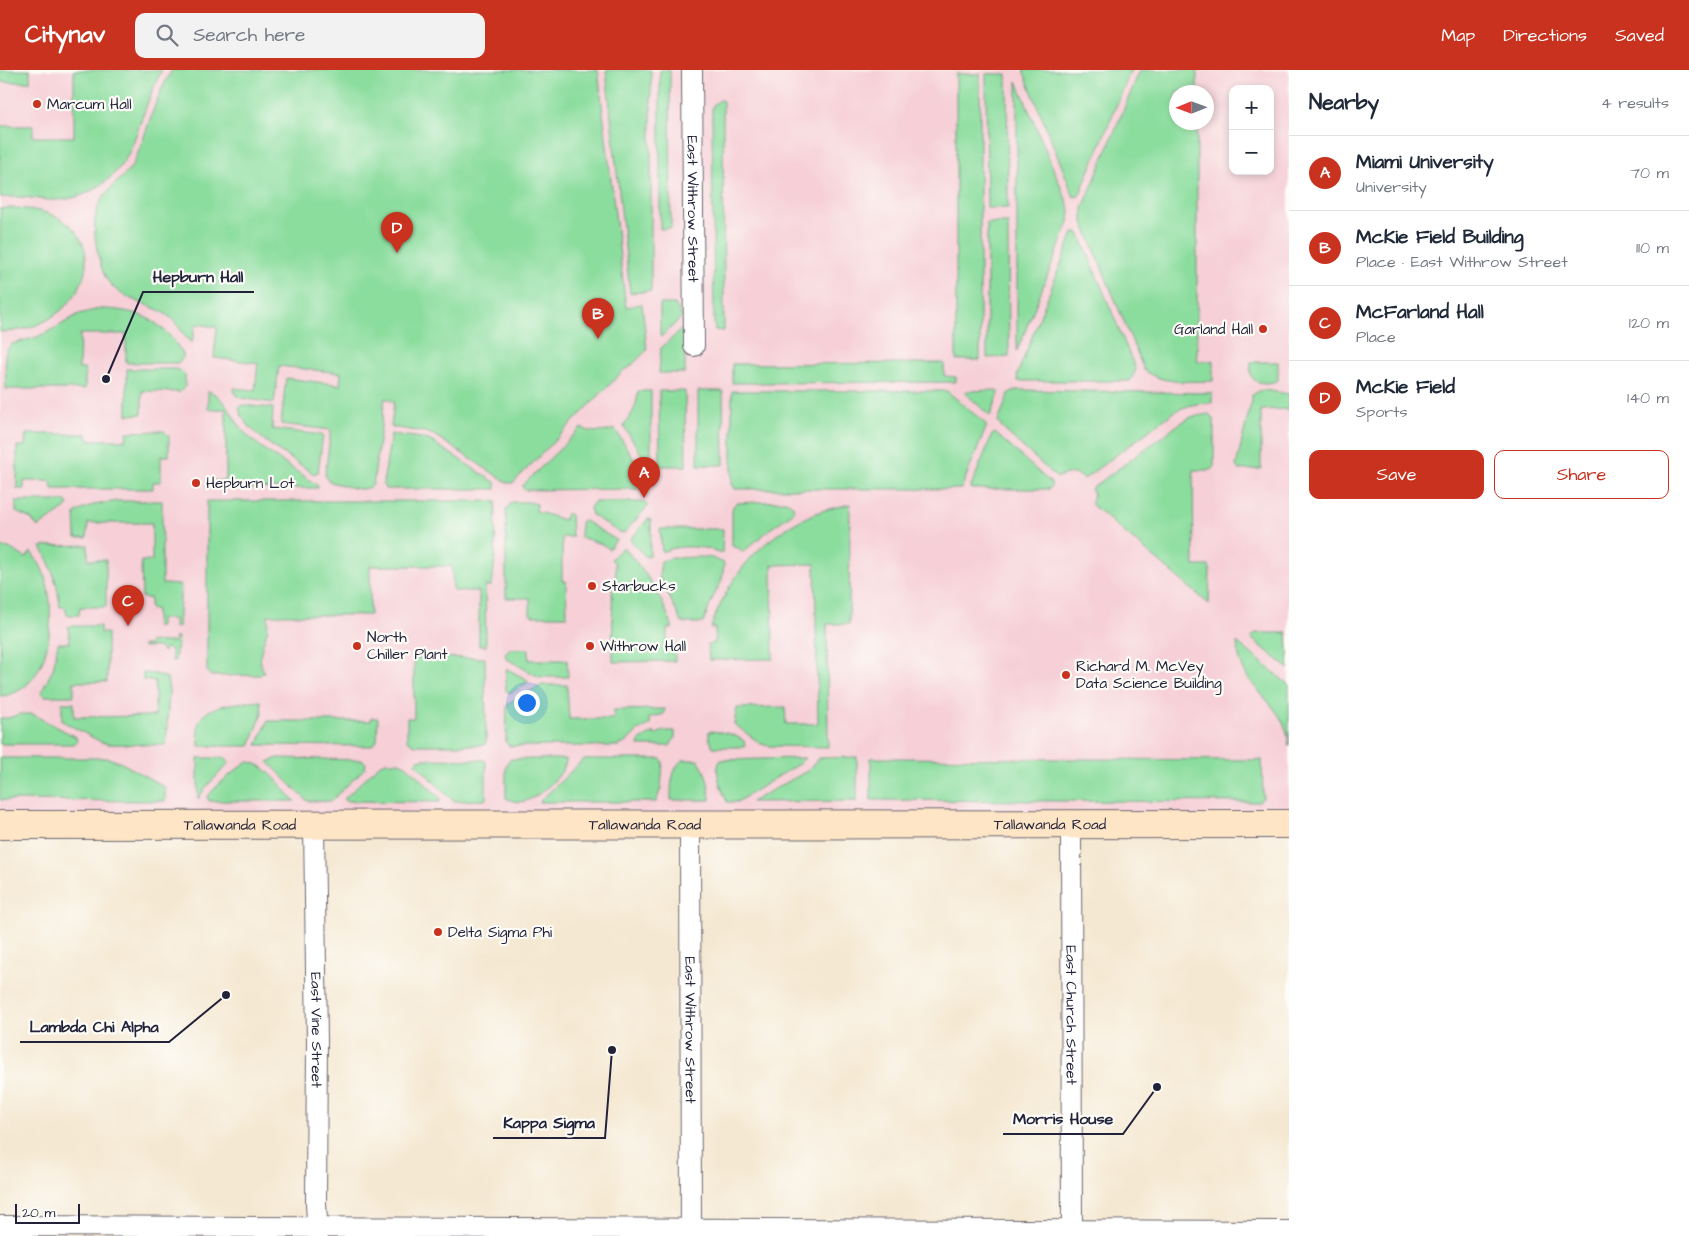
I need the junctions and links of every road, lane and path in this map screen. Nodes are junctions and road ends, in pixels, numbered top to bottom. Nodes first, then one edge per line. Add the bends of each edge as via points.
1 (692, 70) edge
2 (694, 346) dead end
3 (690, 824) junction
4 (1071, 824) junction
5 (1289, 824) edge
6 (0, 825) edge
7 (314, 825) junction
8 (0, 1226) edge
9 (1289, 1231) edge
10 (318, 1232) edge
11 (691, 1232) edge
12 (1072, 1233) edge

1 - 2 street, East Withrow Street
3 - 4 street, Tallawanda Road
3 - 7 street, Tallawanda Road
3 - 11 street, East Withrow Street
4 - 5 street, Tallawanda Road
4 - 12 street, East Church Street
6 - 7 street, Tallawanda Road
7 - 10 street, East Vine Street
8 - 10 street
9 - 12 street
10 - 11 street
11 - 12 street

